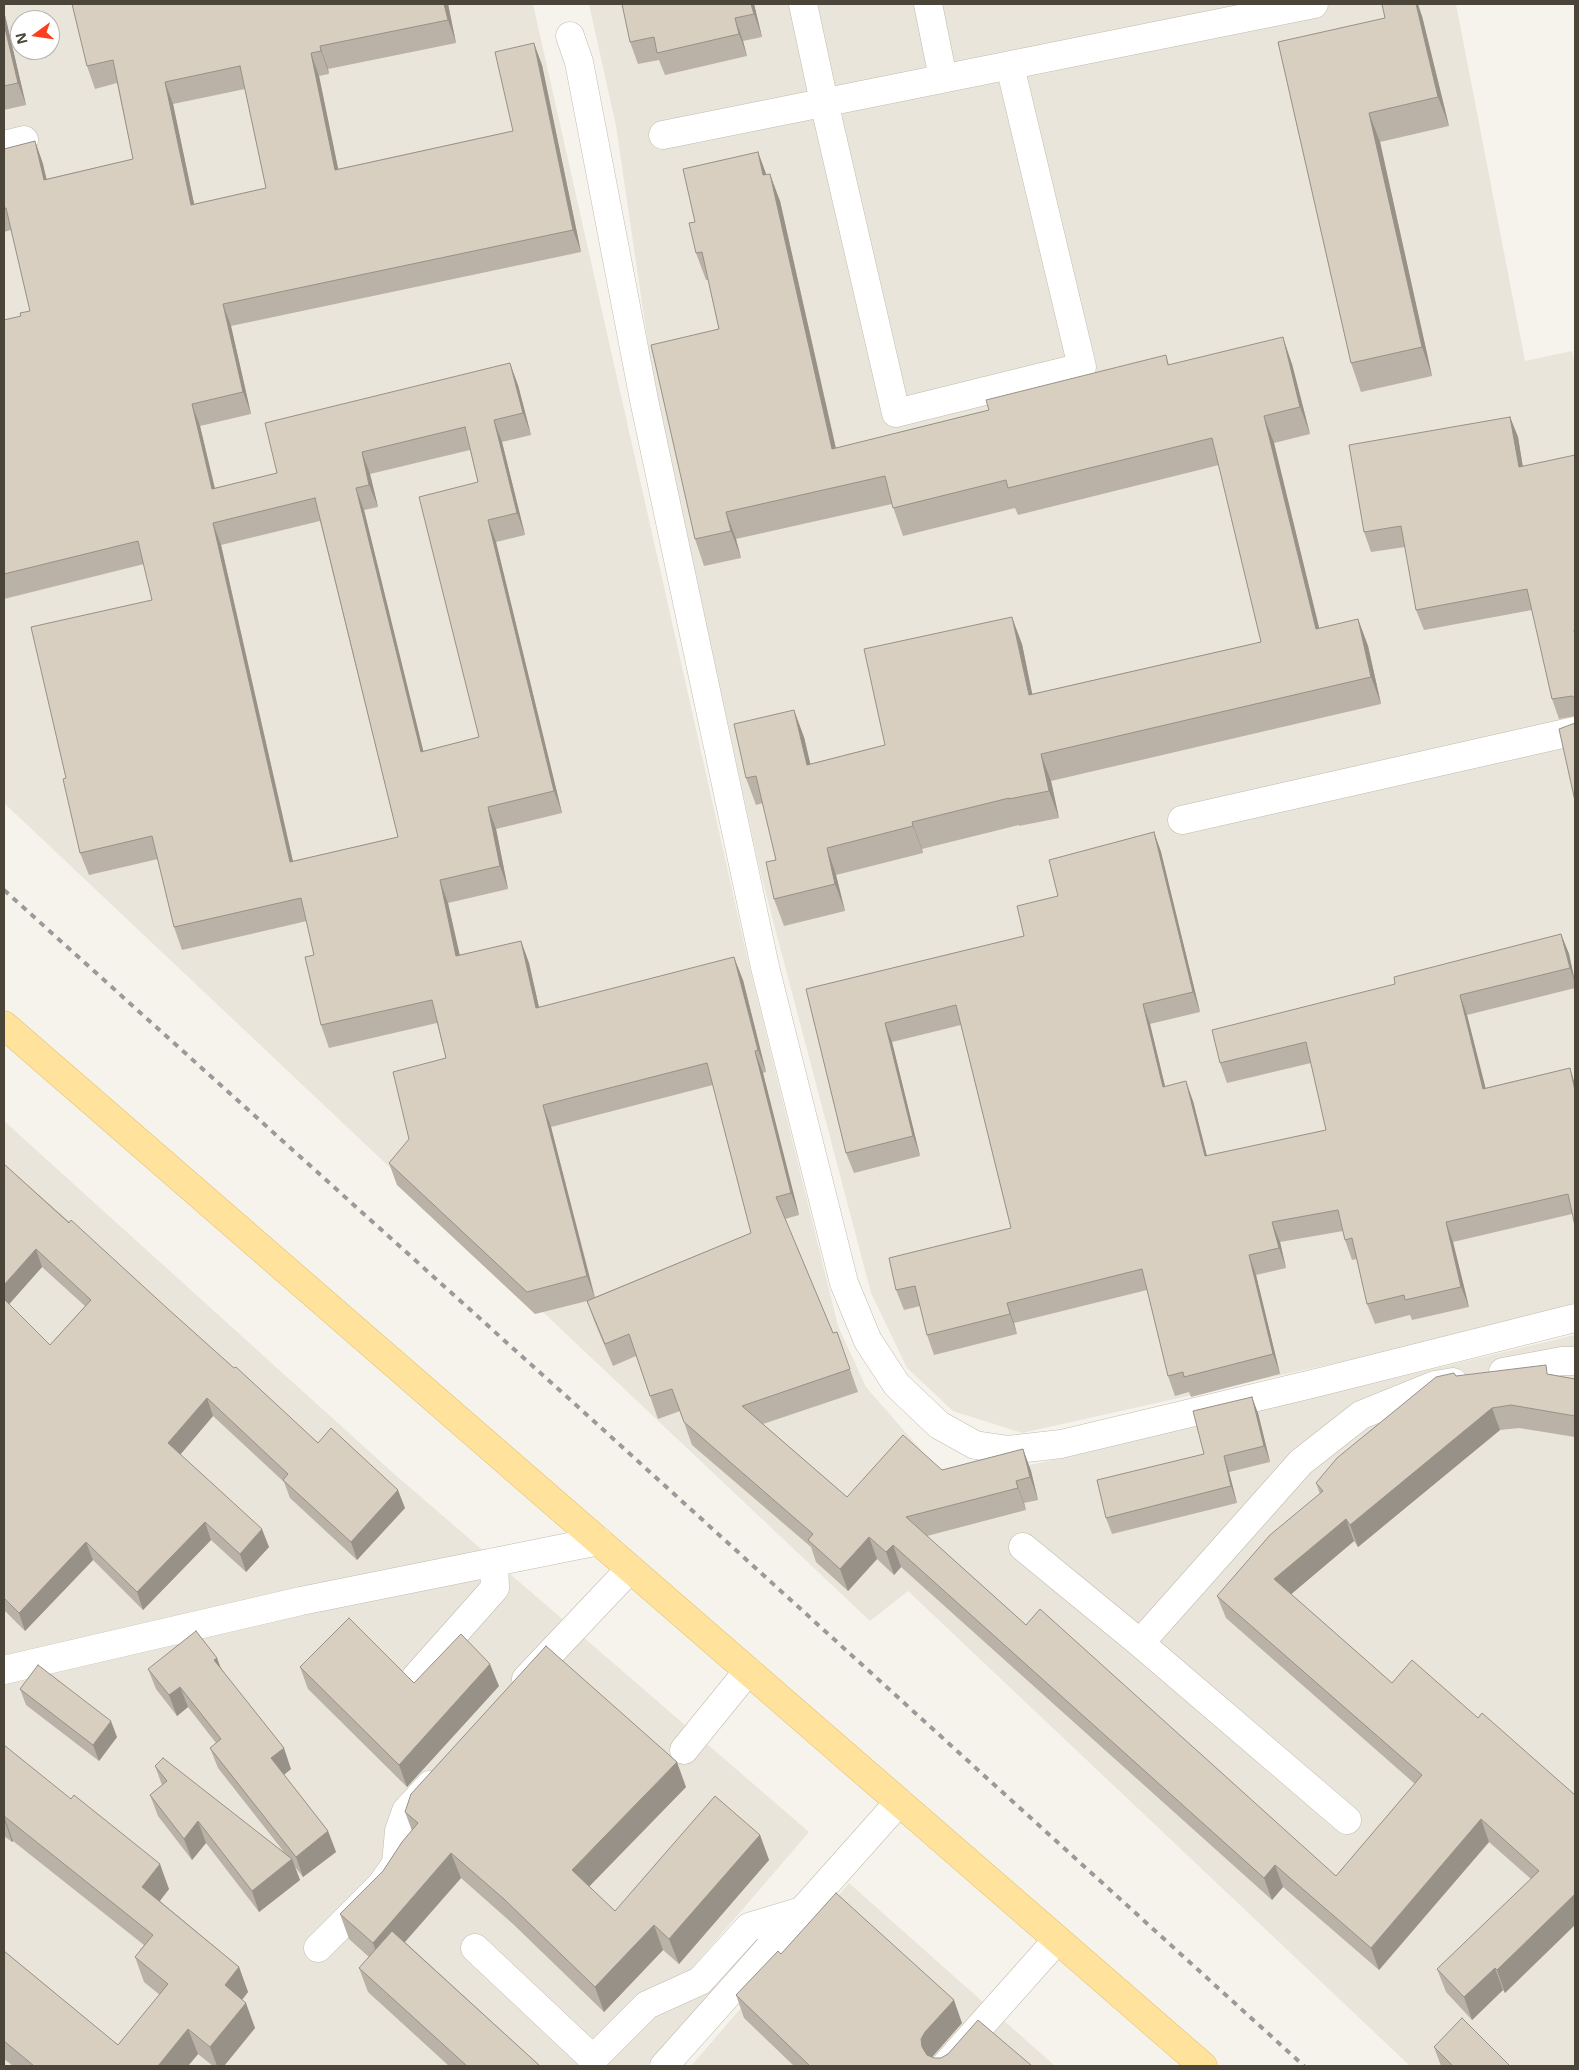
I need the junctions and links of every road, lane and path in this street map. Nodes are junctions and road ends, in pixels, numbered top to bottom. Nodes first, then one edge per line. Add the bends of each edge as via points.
1 (803, 4) edge
2 (928, 4) edge
3 (1314, 4) edge
4 (570, 36) dead end
5 (1010, 66) junction
6 (943, 78) junction
7 (824, 102) junction
8 (663, 135) dead end
9 (1575, 731) edge
10 (1182, 820) dead end
11 (4, 1025) edge
12 (1575, 1318) edge
13 (1575, 1361) edge
14 (598, 1541) junction
15 (1023, 1548) dead end
16 (494, 1562) junction
17 (630, 1569) junction
18 (1140, 1643) junction
19 (4, 1670) edge
20 (748, 1671) junction
21 (416, 1678) edge
22 (510, 1697) edge
23 (684, 1750) dead end
24 (445, 1768) edge
25 (899, 1802) junction
26 (1347, 1820) dead end
27 (802, 1911) junction
28 (1057, 1940) junction
29 (318, 1948) dead end
30 (475, 1948) dead end
31 (664, 2066) edge
32 (945, 2066) edge
33 (1202, 2066) edge

1 - 7 street
2 - 6 street
3 - 5 street
4 - 12 street via 580,62 644,400 765,967 844,1283 868,1340 897,1385 939,1425 975,1445 1008,1450 1061,1444
5 - 6 street
5 - 7 street via 1082,367 896,413
6 - 7 street
7 - 8 street
9 - 10 street
11 - 14 main road
13 - 18 street via 1435,1385 1361,1415 1302,1462
14 - 16 street
14 - 17 main road
15 - 18 street
16 - 19 street via 301,1601
16 - 21 street via 495,1588
17 - 20 main road
17 - 22 street
18 - 26 street
20 - 23 street
20 - 25 main road
24 - 29 street via 406,1811 399,1830 396,1864 381,1885
25 - 27 street
25 - 28 main road
27 - 30 street via 749,1927 700,1981 647,2005 593,2059
27 - 31 street
28 - 32 street
28 - 33 main road

